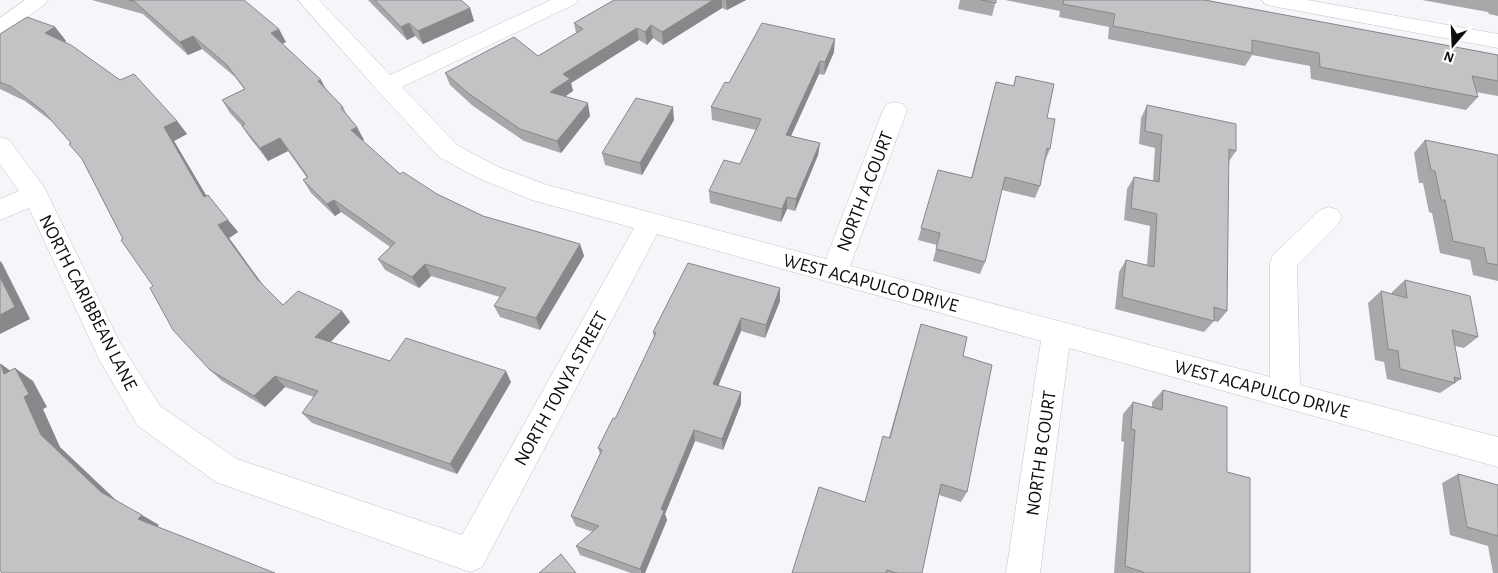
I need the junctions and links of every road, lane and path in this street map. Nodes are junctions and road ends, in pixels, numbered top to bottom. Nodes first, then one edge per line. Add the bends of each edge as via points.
1 (38, 0) edge
2 (308, 0) edge
3 (568, 0) edge
4 (1272, 0) edge
5 (0, 28) edge
6 (1498, 41) edge
7 (386, 86) junction
8 (895, 110) dead end
9 (0, 146) edge
10 (35, 194) junction
11 (0, 210) edge
12 (1329, 217) dead end
13 (651, 222) junction
14 (834, 272) junction
15 (1057, 332) junction
16 (1285, 395) junction
17 (1498, 452) edge
18 (470, 555) joint
19 (1023, 573) edge

1 - 5 street
2 - 7 street, WEST ACAPULCO DRIVE
3 - 7 street
4 - 6 street
7 - 13 street, WEST ACAPULCO DRIVE via 448,151 487,172 541,193
8 - 14 street, NORTH A COURT
9 - 10 street, NORTH CARIBBEAN LANE
10 - 11 street
10 - 18 street, NORTH CARIBBEAN LANE via 110,352 149,416 227,471
12 - 16 street via 1283,263
13 - 14 street, WEST ACAPULCO DRIVE
13 - 18 street, NORTH TONYA STREET
14 - 15 street, WEST ACAPULCO DRIVE
15 - 16 street, WEST ACAPULCO DRIVE
15 - 19 street, NORTH B COURT
16 - 17 street, WEST ACAPULCO DRIVE

